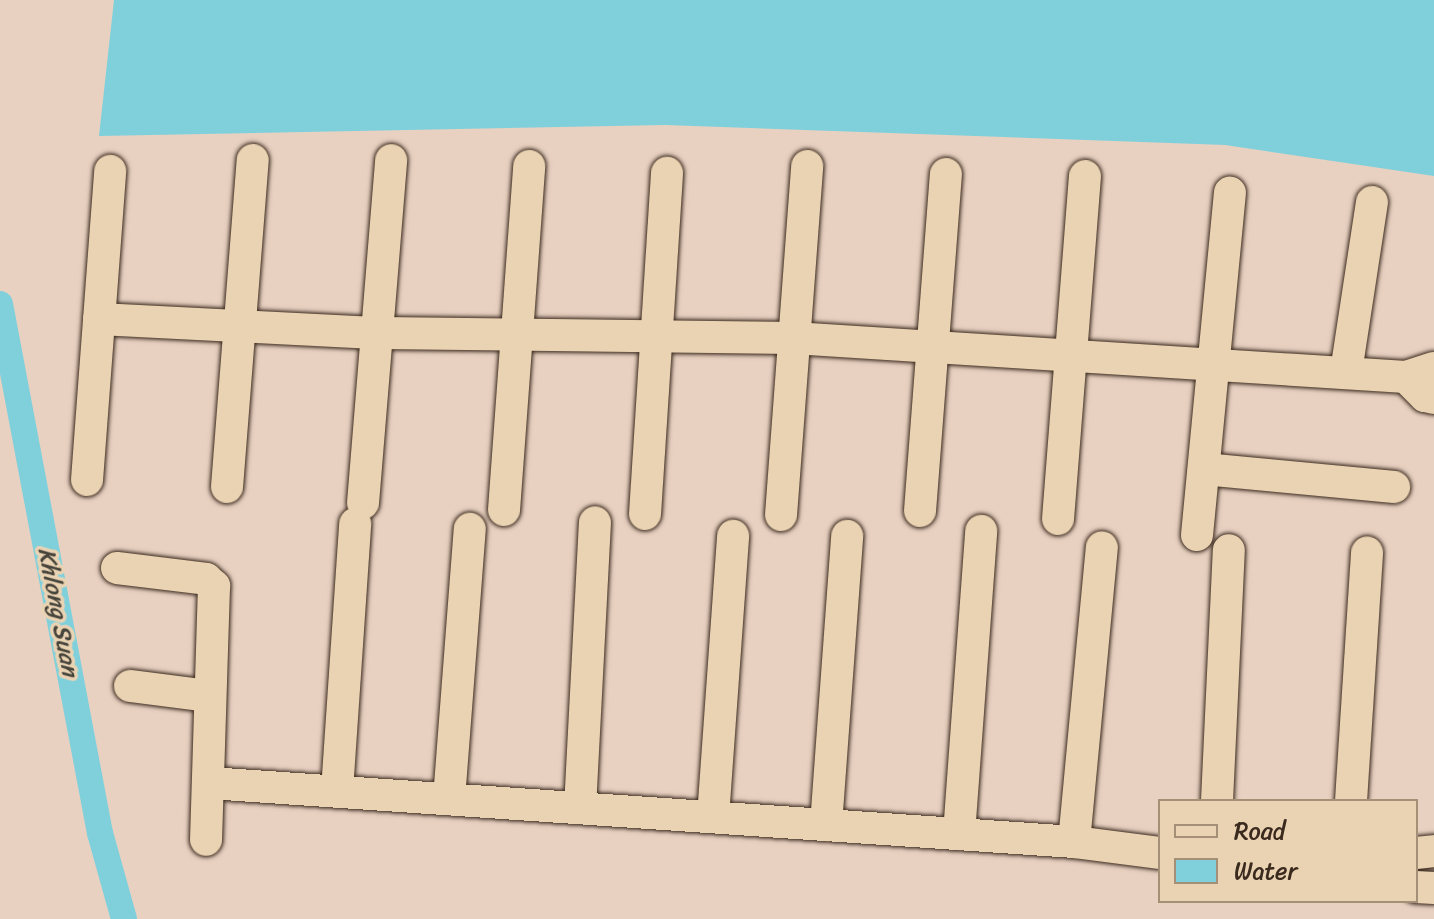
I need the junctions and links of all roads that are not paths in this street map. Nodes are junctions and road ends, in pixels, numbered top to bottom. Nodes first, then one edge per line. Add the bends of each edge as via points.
1 (253, 160) dead end
2 (391, 160) dead end
3 (529, 166) dead end
4 (807, 166) dead end
5 (110, 171) dead end
6 (667, 173) dead end
7 (946, 174) dead end
8 (1085, 176) dead end
9 (1230, 193) dead end
10 (1372, 202) dead end
11 (99, 319) junction
12 (241, 323) junction
13 (380, 333) junction
14 (516, 334) junction
15 (658, 336) junction
16 (793, 338) junction
17 (934, 346) junction
18 (1072, 354) junction
19 (1213, 362) junction
20 (1346, 372) junction
21 (1420, 372) edge
22 (1434, 398) edge
23 (1204, 469) junction
24 (87, 480) dead end
25 (227, 487) dead end
26 (1394, 487) dead end
27 (504, 510) dead end
28 (920, 511) dead end
29 (645, 514) dead end
30 (781, 515) dead end
31 (1058, 519) dead end
32 (595, 522) dead end
33 (470, 529) dead end
34 (981, 531) dead end
35 (1197, 535) dead end
36 (733, 536) dead end
37 (847, 536) dead end
38 (1102, 547) dead end
39 (1229, 550) dead end
40 (1367, 553) dead end
41 (117, 568) dead end
42 (130, 686) dead end
43 (209, 696) junction
44 (209, 783) junction
45 (337, 791) junction
46 (449, 799) junction
47 (1217, 799) edge
48 (1351, 799) edge
49 (580, 808) junction
50 (713, 817) junction
51 (826, 825) junction
52 (959, 834) junction
53 (206, 840) dead end
54 (1074, 842) junction
55 (1158, 853) edge

1 - 12 street
2 - 13 street
3 - 14 street
4 - 16 street
5 - 11 street
6 - 15 street
7 - 17 street
8 - 18 street
9 - 19 street
10 - 20 street
11 - 12 street
11 - 24 street
12 - 13 street
12 - 25 street
13 - 14 street
13 - 45 street
14 - 15 street
14 - 27 street
15 - 16 street
15 - 29 street
16 - 17 street
16 - 30 street
17 - 18 street
17 - 28 street
18 - 19 street
18 - 31 street
19 - 20 street
19 - 23 street
20 - 21 street
21 - 22 street via 1425,396
23 - 26 street
23 - 35 street
32 - 49 street
33 - 46 street
34 - 52 street
36 - 50 street
37 - 51 street
38 - 54 street
39 - 47 street
40 - 48 street
41 - 43 street via 206,579 214,586
42 - 43 street
43 - 44 street
44 - 45 street
44 - 53 street
45 - 46 street
46 - 49 street
49 - 50 street
50 - 51 street
51 - 52 street
52 - 54 street
54 - 55 street

